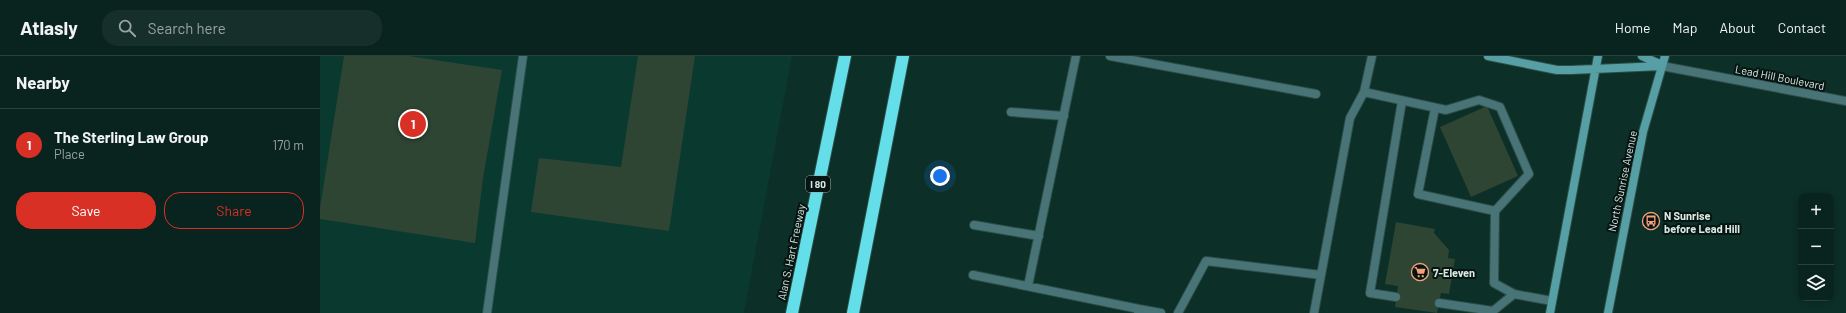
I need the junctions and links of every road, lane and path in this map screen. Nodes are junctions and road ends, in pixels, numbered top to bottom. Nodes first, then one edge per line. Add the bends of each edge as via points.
1 (523, 56) edge
2 (845, 56) edge
3 (903, 56) edge
4 (1076, 56) edge
5 (1110, 56) edge
6 (1372, 56) edge
7 (1488, 56) edge
8 (1598, 56) edge
9 (1642, 56) edge
10 (1665, 56) edge
11 (1662, 66) junction
12 (1595, 70) junction
13 (1364, 92) junction
14 (1316, 94) dead end
15 (1402, 101) junction
16 (1846, 101) edge
17 (1435, 108) junction
18 (1011, 112) dead end
19 (1064, 116) junction
20 (1495, 211) junction
21 (974, 225) dead end
22 (1039, 236) junction
23 (973, 275) dead end
24 (1320, 276) junction
25 (1028, 286) junction
26 (1514, 294) junction
27 (1396, 297) dead end
28 (1552, 301) junction
29 (1439, 303) dead end
30 (1138, 311) edge
31 (487, 313) edge
32 (792, 313) edge
33 (853, 313) edge
34 (1161, 313) edge
35 (1178, 313) edge
36 (1314, 313) edge
37 (1550, 313) edge
38 (1608, 313) edge

1 - 31 street
2 - 32 highway, Alan S. Hart Freeway / I 80
3 - 33 highway
4 - 19 street
5 - 14 street
6 - 13 street
7 - 12 main road, Lead Hill Boulevard via 1557,70
8 - 12 main road
9 - 11 main road, Lead Hill Boulevard
10 - 11 main road, North Sunrise Avenue
11 - 12 main road, Lead Hill Boulevard
11 - 16 street, Lead Hill Boulevard
11 - 38 main road, North Sunrise Avenue via 1644,132
12 - 28 main road
13 - 15 street
13 - 24 street via 1350,118
15 - 17 street
15 - 27 street via 1370,293
17 - 20 street via 1418,194
17 - 20 street via 1446,110 1479,100 1500,107 1529,174
18 - 19 street
19 - 22 street
20 - 26 street via 1494,282
21 - 22 street
22 - 25 street
23 - 25 street
24 - 35 street via 1206,261
24 - 36 street
25 - 30 street
26 - 28 street
26 - 29 street via 1493,311
28 - 37 main road
30 - 34 street

